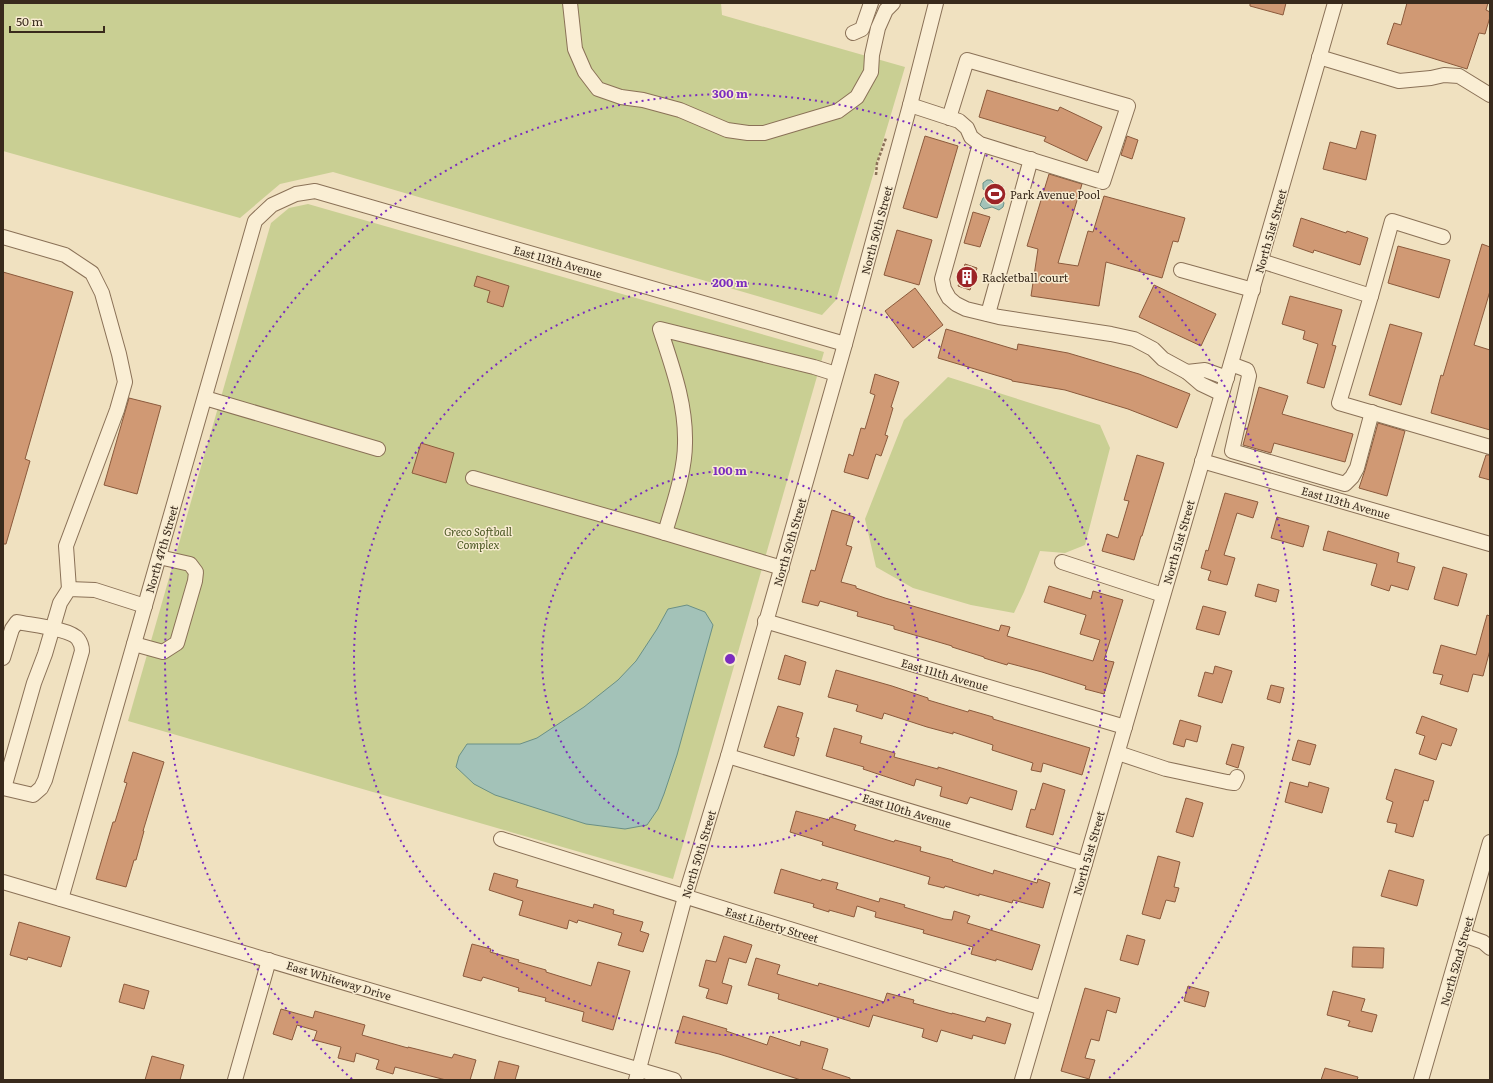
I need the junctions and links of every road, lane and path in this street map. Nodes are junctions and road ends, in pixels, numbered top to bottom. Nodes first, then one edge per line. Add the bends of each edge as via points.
1 (570, 3) edge
2 (871, 3) edge
3 (893, 3) edge
4 (936, 3) edge
5 (1335, 3) edge
6 (853, 33) dead end
7 (1319, 57) junction
8 (1490, 95) edge
9 (910, 106) junction
10 (949, 118) junction
11 (980, 144) junction
12 (1030, 159) junction
13 (272, 205) joint
14 (1444, 236) dead end
15 (3, 237) edge
16 (1261, 261) junction
17 (1181, 270) dead end
18 (1253, 290) junction
19 (1370, 296) junction
20 (988, 314) junction
21 (844, 344) junction
22 (1231, 364) junction
23 (1187, 372) junction
24 (836, 374) junction
25 (1227, 378) junction
26 (1222, 394) junction
27 (205, 398) junction
28 (1372, 412) junction
29 (1490, 447) edge
30 (378, 449) dead end
31 (1202, 461) junction
32 (472, 478) dead end
33 (665, 533) junction
34 (1490, 544) edge
35 (159, 557) junction
36 (1062, 562) dead end
37 (782, 568) junction
38 (69, 589) junction
39 (1163, 595) junction
40 (145, 606) junction
41 (765, 621) junction
42 (52, 629) junction
43 (134, 644) junction
44 (3, 658) edge
45 (1125, 727) junction
46 (1118, 753) junction
47 (728, 756) junction
48 (1237, 777) dead end
49 (4, 788) edge
50 (501, 839) dead end
51 (1490, 842) edge
52 (1085, 864) junction
53 (3, 882) edge
54 (685, 897) junction
55 (61, 899) junction
56 (1463, 935) junction
57 (1490, 948) edge
58 (269, 960) junction
59 (1043, 1008) junction
60 (637, 1075) edge
61 (235, 1080) edge
62 (674, 1080) edge
63 (1022, 1080) edge
64 (1421, 1080) edge

1 - 3 street via 575,49 585,72 598,89 621,97 680,110 727,130 764,133 838,111 857,97 871,72 878,28 886,10
2 - 6 street via 862,29
4 - 9 street, North 50th Street
5 - 7 street, North 51st Street
7 - 8 street via 1399,80 1459,76
7 - 16 street, North 51st Street
9 - 10 street
9 - 21 street, North 50th Street
10 - 11 street via 959,121
10 - 12 street via 967,60 1128,106 1104,182
11 - 12 street
11 - 20 street via 942,279 949,298 956,304
12 - 20 street
13 - 21 street, East 113th Avenue via 296,194 315,191
13 - 27 street, North 47th Street via 255,221
14 - 19 street via 1392,221
15 - 38 street via 65,254 92,273 102,293 125,382 66,546
16 - 18 street, North 51st Street
16 - 19 street
17 - 18 street
18 - 22 street, North 51st Street
19 - 28 street via 1339,402
20 - 23 street via 1134,339
21 - 24 street, North 50th Street
22 - 25 street, North 51st Street
22 - 28 street via 1247,370 1249,376 1232,451 1344,484 1352,478 1357,468
23 - 25 street via 1205,370
23 - 26 street via 1200,384
24 - 33 street via 660,329 676,379 684,418 685,444 677,490
24 - 37 street, North 50th Street
25 - 26 street, North 51st Street
26 - 31 street, North 51st Street
27 - 30 street
27 - 35 street, North 47th Street
28 - 29 street
31 - 34 street, East 113th Avenue
31 - 39 street, North 51st Street
32 - 33 street
33 - 37 street
35 - 40 street, North 47th Street
35 - 43 street via 190,564 196,572 179,638 177,643 163,652
36 - 39 street
37 - 41 street, North 50th Street
38 - 40 street via 95,590
38 - 42 street via 60,602
39 - 45 street, North 51st Street
40 - 43 street, North 47th Street
41 - 45 street, East 111th Avenue
41 - 47 street, North 50th Street
42 - 44 street via 17,622 12,629
42 - 49 street
42 - 49 street via 71,634 78,639 82,652 45,780 33,795
43 - 55 street, North 47th Street
45 - 46 street, North 51st Street
46 - 48 street via 1166,769 1227,782 1234,783
46 - 52 street, North 51st Street
47 - 52 street, East 110th Avenue
47 - 54 street, North 50th Street
50 - 54 street, East Liberty Street
51 - 56 street, North 52nd Street
52 - 59 street, North 51st Street
53 - 55 street, East Whiteway Drive
54 - 59 street, East Liberty Street
54 - 60 street, North 50th Street
55 - 58 street, East Whiteway Drive
56 - 57 street via 1483,942
56 - 64 street, North 52nd Street
58 - 60 street, East Whiteway Drive
58 - 61 street
59 - 63 street, North 51st Street
60 - 62 street, East Whiteway Drive

